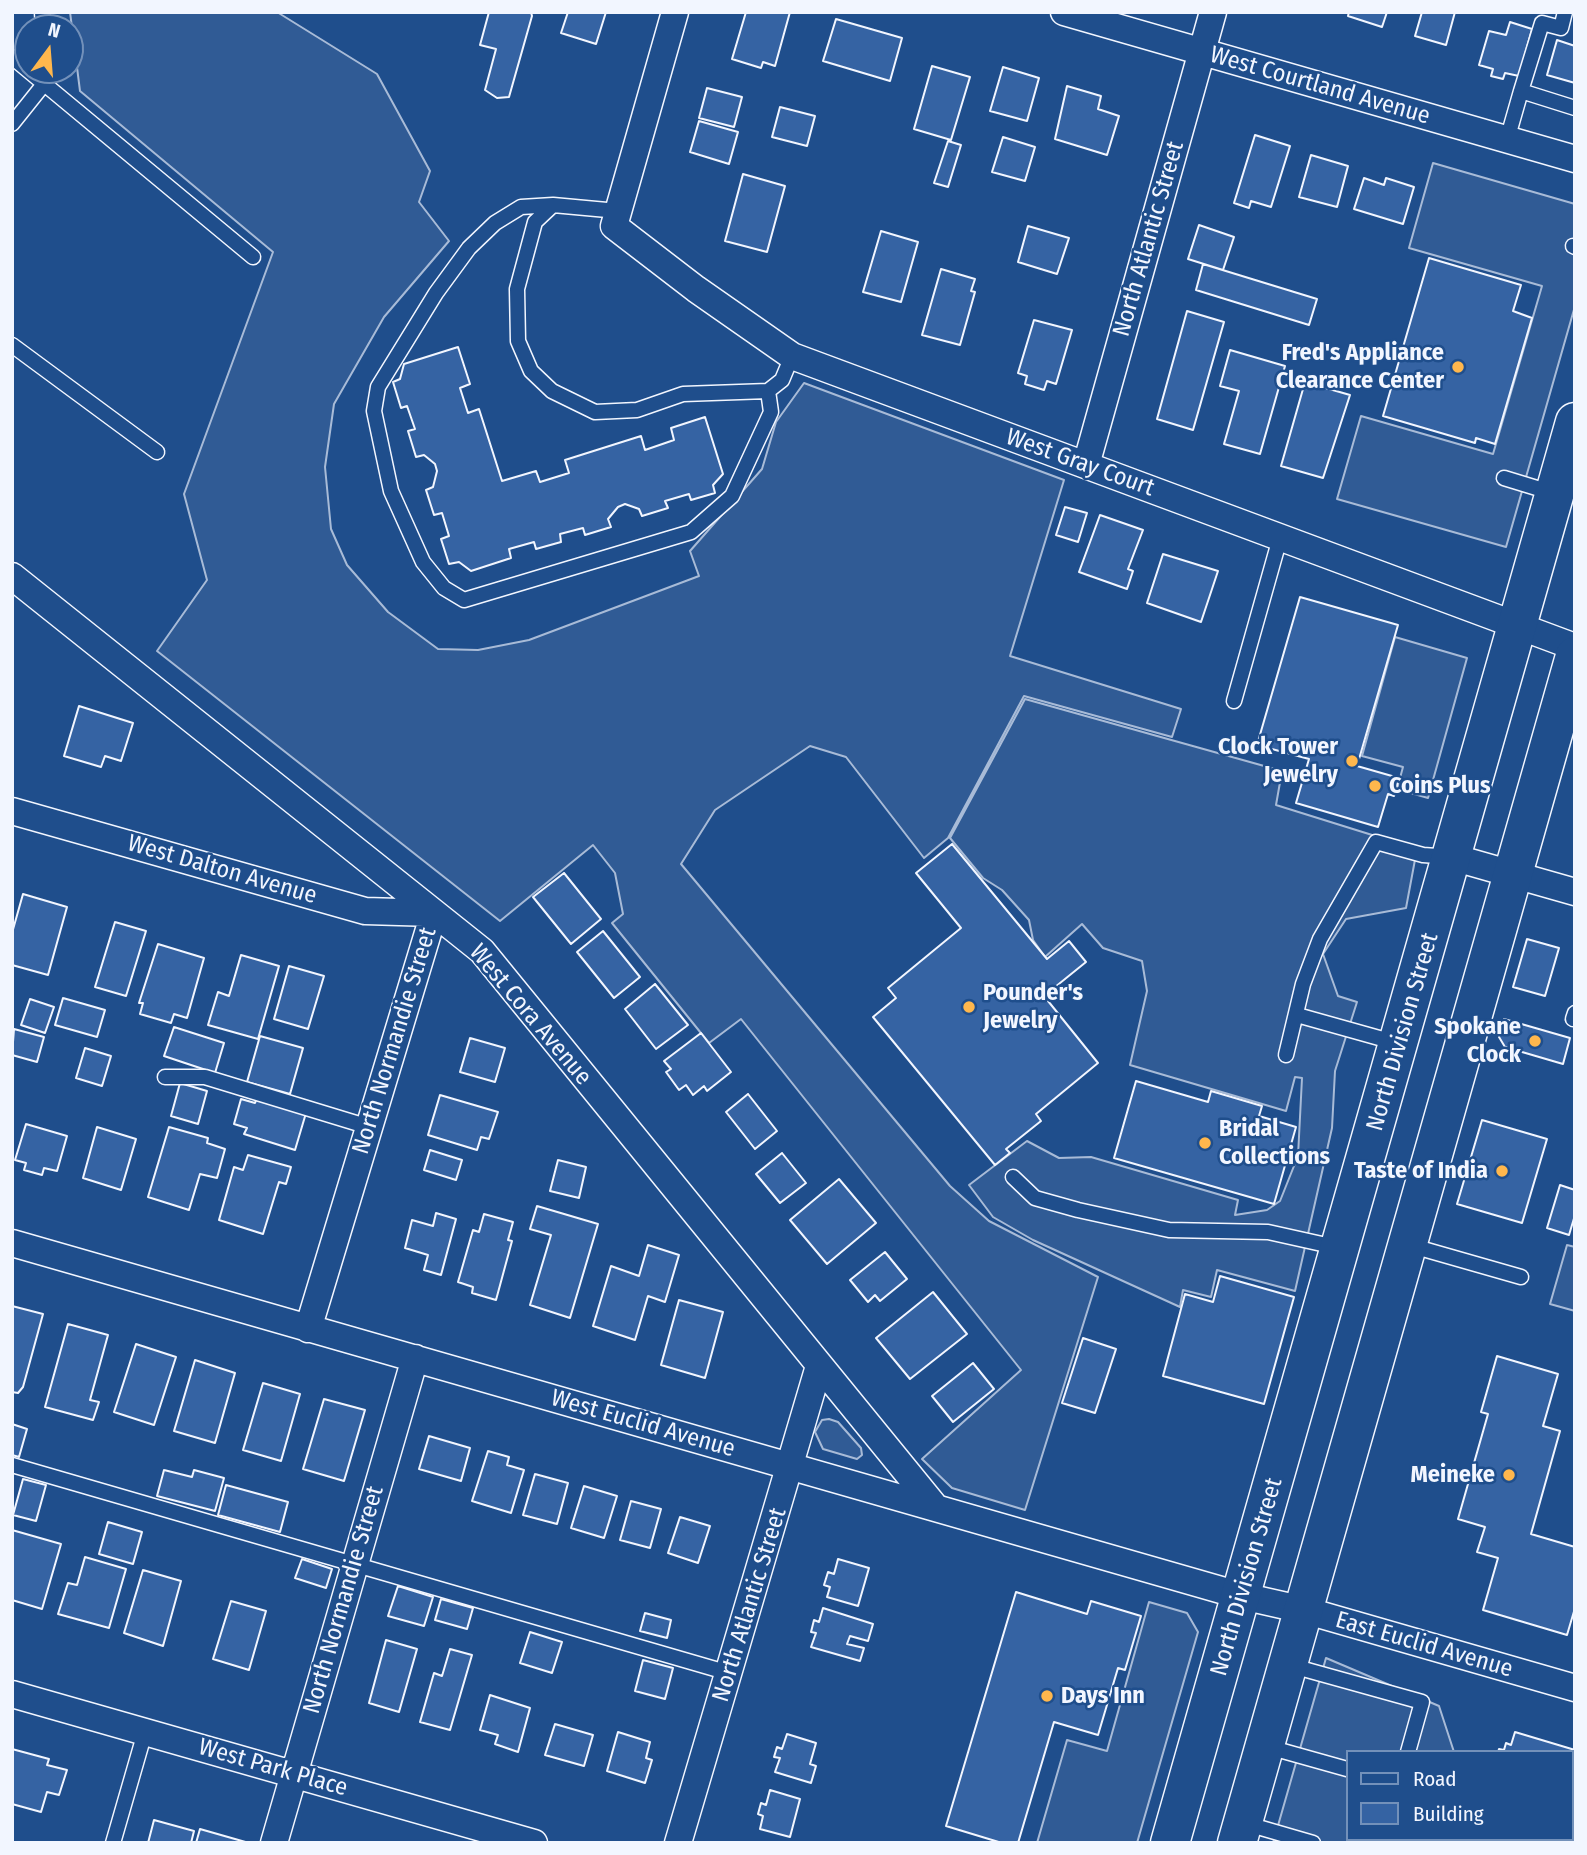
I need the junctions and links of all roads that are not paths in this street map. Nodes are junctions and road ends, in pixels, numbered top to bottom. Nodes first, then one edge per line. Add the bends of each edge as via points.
1 (675, 12) edge
2 (1064, 12) edge
3 (1213, 12) edge
4 (1565, 12) edge
5 (1202, 52) junction
6 (39, 84) edge
7 (52, 84) edge
8 (1521, 91) junction
9 (1575, 108) edge
10 (12, 124) edge
11 (1507, 140) junction
12 (1575, 158) edge
13 (553, 205) junction
14 (616, 218) junction
15 (253, 257) dead end
16 (12, 345) edge
17 (792, 356) junction
18 (768, 391) junction
19 (1575, 422) edge
20 (157, 452) dead end
21 (1086, 465) junction
22 (1504, 478) dead end
23 (1555, 494) junction
24 (1280, 538) junction
25 (12, 576) edge
26 (1518, 626) junction
27 (1575, 647) edge
28 (1575, 656) edge
29 (1234, 701) dead end
30 (1567, 710) edge
31 (12, 810) edge
32 (1452, 857) junction
33 (1513, 876) junction
34 (1575, 892) edge
35 (433, 913) junction
36 (1297, 1015) junction
37 (1399, 1044) junction
38 (1286, 1055) dead end
39 (165, 1077) dead end
40 (369, 1127) junction
41 (1013, 1177) dead end
42 (12, 1243) edge
43 (1408, 1244) junction
44 (1341, 1248) junction
45 (1521, 1277) dead end
46 (308, 1329) junction
47 (415, 1358) junction
48 (819, 1366) junction
49 (12, 1465) edge
50 (792, 1467) junction
51 (936, 1508) junction
52 (355, 1563) junction
53 (1273, 1603) junction
54 (1288, 1664) junction
55 (729, 1673) junction
56 (1575, 1688) edge
57 (12, 1694) edge
58 (145, 1732) junction
59 (1265, 1746) junction
60 (1409, 1750) edge
61 (1346, 1769) edge
62 (293, 1774) junction
63 (1240, 1833) edge
64 (113, 1843) edge
65 (274, 1843) edge
66 (534, 1843) edge
67 (678, 1843) edge
68 (1170, 1843) edge
69 (1313, 1843) edge

1 - 14 street
2 - 5 street, West Courtland Avenue
3 - 5 street, North Atlantic Street
4 - 8 lane via 1561,28 1542,23
5 - 11 street, West Courtland Avenue
5 - 21 street, North Atlantic Street
6 - 10 lane
7 - 15 lane
8 - 9 lane
8 - 11 lane
11 - 12 street, West Courtland Avenue
13 - 14 lane
13 - 18 lane via 535,222 517,289 518,341 531,371 552,391 595,412 637,410 683,394
13 - 18 lane via 521,207 495,223 469,248 378,387 374,411 391,491 423,562 444,588 464,600 691,532 732,496 771,412
14 - 17 street, West Gray Court via 696,289
16 - 20 lane
17 - 18 lane via 782,380
17 - 21 street, West Gray Court
19 - 23 main road, North Division Street
21 - 24 street, West Gray Court
22 - 23 lane
23 - 26 main road, North Division Street
24 - 26 street, West Gray Court
24 - 29 lane
25 - 35 street, West Cora Avenue
26 - 27 street, West Gray Court
26 - 32 main road, North Division Street
28 - 30 main road, North Division Street
30 - 33 main road, North Division Street
31 - 35 street, West Dalton Avenue via 365,911
32 - 33 street
32 - 36 lane via 1423,855 1376,842 1320,939
32 - 37 main road, North Division Street
33 - 34 street
33 - 43 main road, North Division Street
35 - 40 street, North Normandie Street
35 - 48 street, West Cora Avenue via 482,951
36 - 37 lane
36 - 38 lane
37 - 44 main road, North Division Street
39 - 40 lane via 205,1077
40 - 46 street, North Normandie Street
41 - 44 lane via 1035,1198 1117,1219 1169,1230 1268,1232
42 - 46 street, West Euclid Avenue
43 - 45 lane
43 - 53 main road, North Division Street
44 - 53 main road, North Division Street
46 - 47 street, West Euclid Avenue
47 - 50 street, West Euclid Avenue
47 - 52 street, North Normandie Street
48 - 50 street, North Atlantic Street
48 - 51 street, West Cora Avenue
49 - 52 lane
50 - 51 street, West Euclid Avenue
50 - 55 street, North Atlantic Street
51 - 53 street, West Euclid Avenue
52 - 55 lane
52 - 62 street, North Normandie Street
53 - 54 main road, North Division Street
53 - 56 street, East Euclid Avenue
53 - 68 main road, North Division Street
54 - 59 main road, North Division Street
54 - 60 lane via 1422,1702
55 - 67 street, North Atlantic Street
57 - 58 street, West Park Place
58 - 62 street, West Park Place
58 - 64 lane
59 - 61 lane
59 - 63 main road, North Division Street
62 - 65 street, North Normandie Street
62 - 66 street, West Park Place
63 - 69 lane

